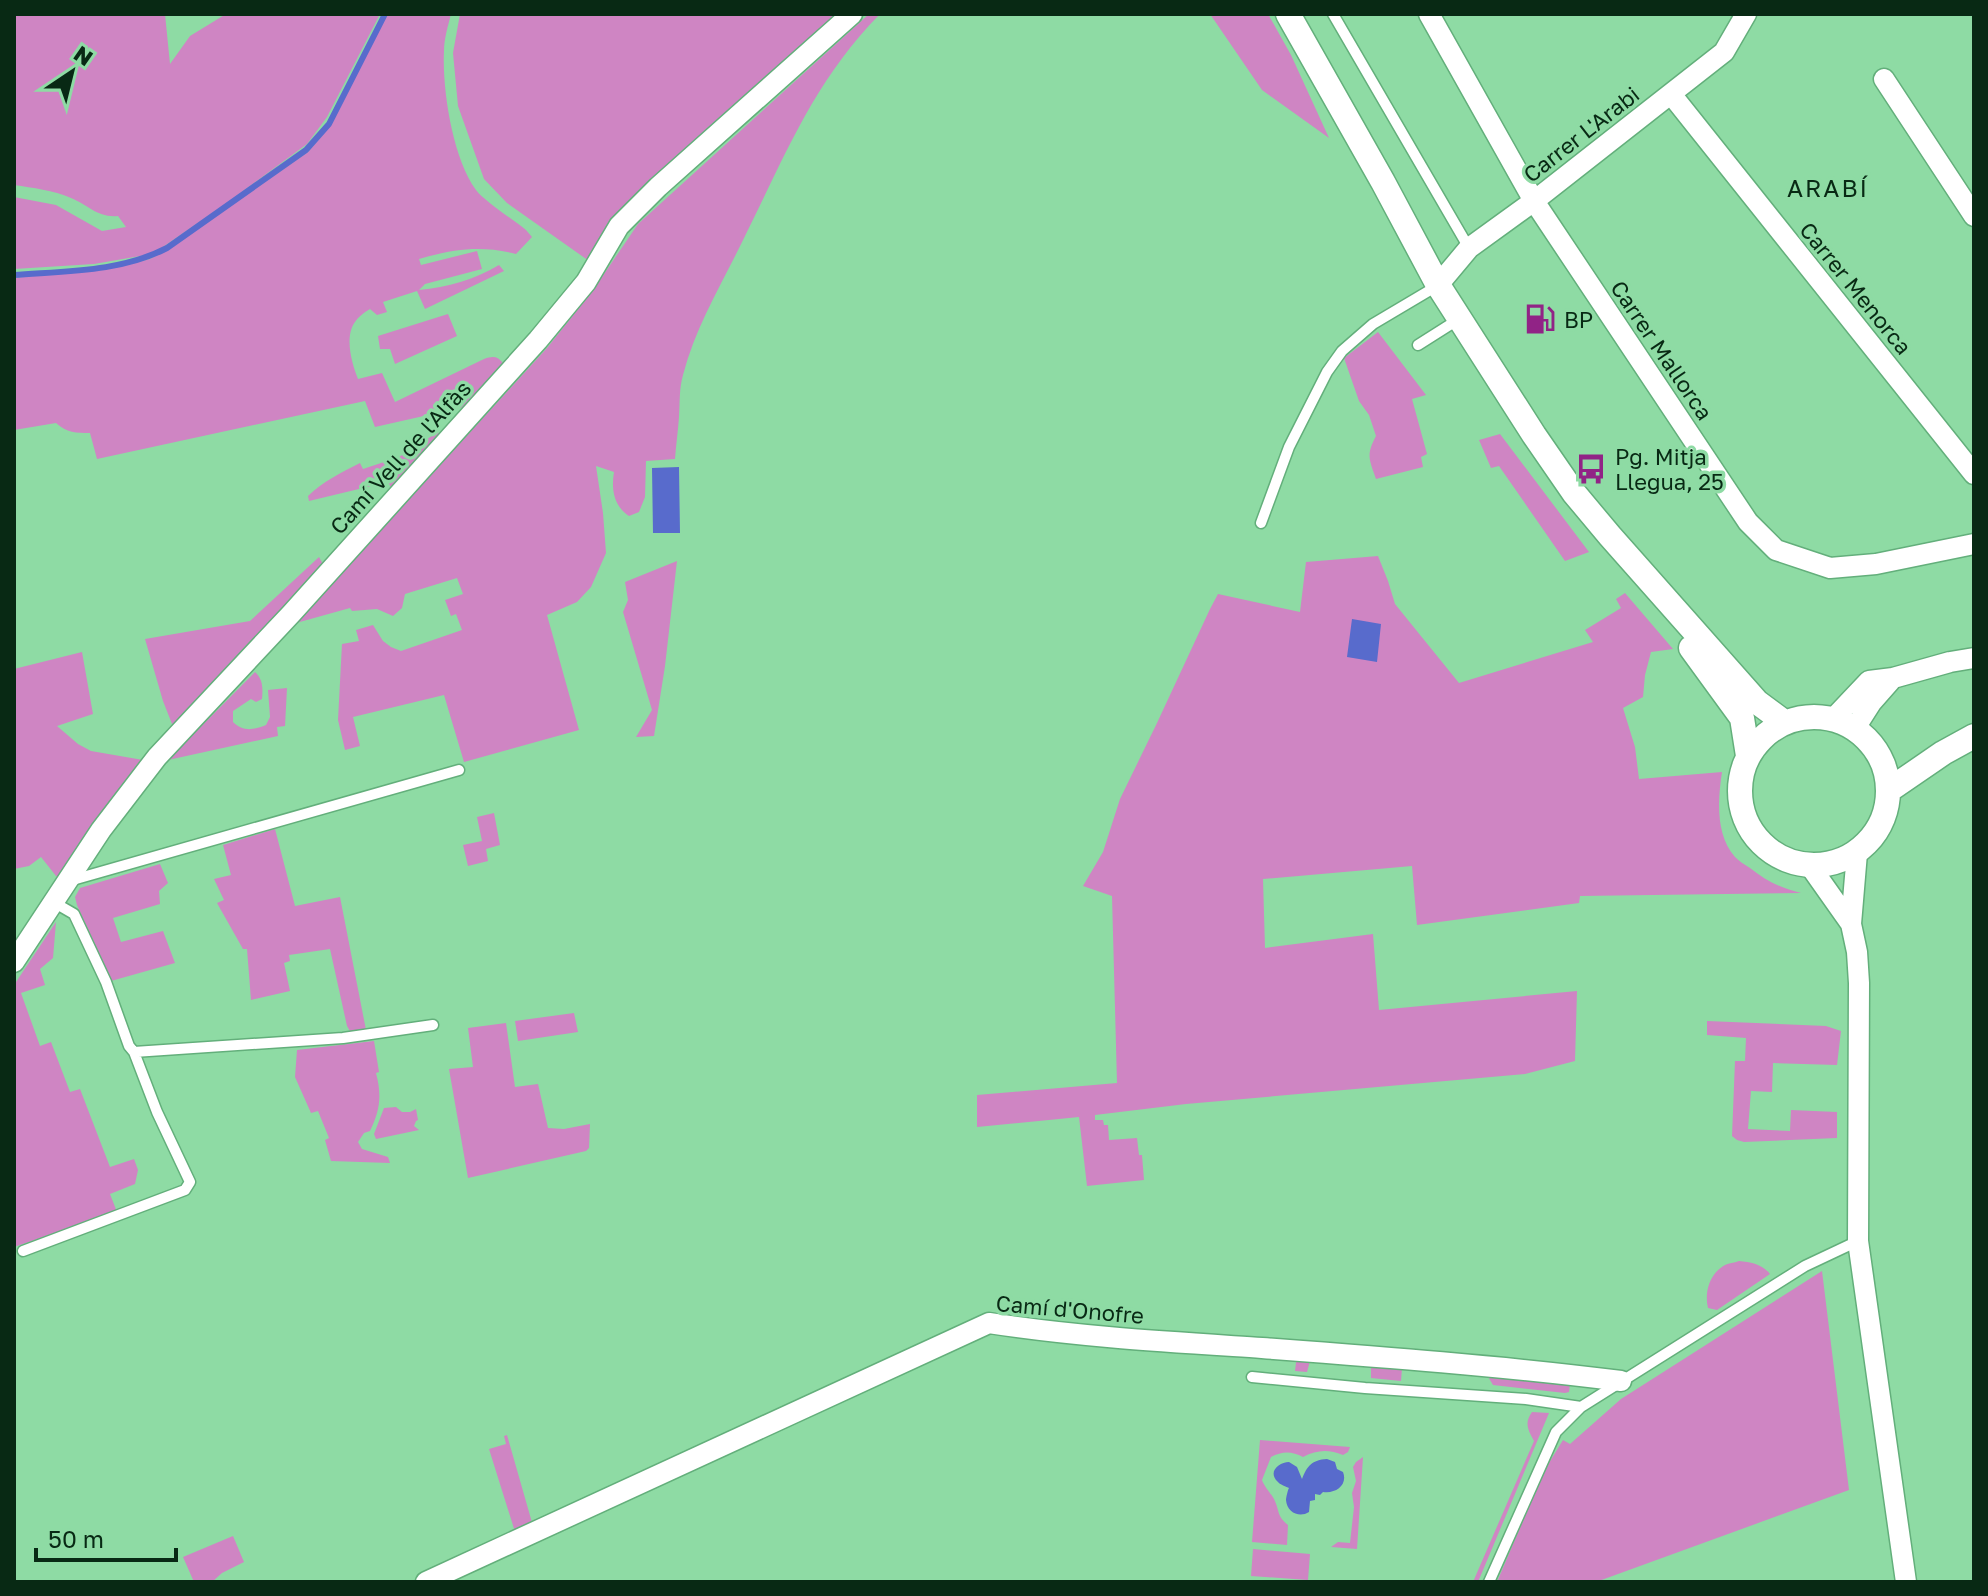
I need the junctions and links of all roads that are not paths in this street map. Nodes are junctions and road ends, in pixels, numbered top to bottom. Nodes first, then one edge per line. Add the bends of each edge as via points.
1 (852, 14) edge
2 (1288, 14) edge
3 (1333, 14) edge
4 (1429, 14) edge
5 (1746, 14) edge
6 (1884, 79) dead end
7 (1671, 94) junction
8 (1534, 201) junction
9 (1974, 216) edge
10 (1469, 248) junction
11 (1438, 285) junction
12 (1459, 319) junction
13 (1418, 345) dead end
14 (1974, 474) edge
15 (1261, 523) dead end
16 (1610, 536) junction
17 (1974, 544) edge
18 (1974, 658) edge
19 (1784, 722) junction
20 (1844, 724) junction
21 (1974, 736) edge
22 (1748, 756) junction
23 (459, 770) dead end
24 (1887, 778) junction
25 (1857, 853) junction
26 (1810, 866) junction
27 (69, 881) junction
28 (55, 903) junction
29 (1851, 924) junction
30 (14, 962) edge
31 (433, 1025) dead end
32 (134, 1052) junction
33 (1858, 1241) junction
34 (23, 1251) dead end
35 (1252, 1377) dead end
36 (1621, 1381) junction
37 (1581, 1407) junction
38 (426, 1582) edge
39 (1489, 1582) edge
40 (1906, 1582) edge

1 - 27 street, Camí Vell de l'Alfàs via 619,226 586,282 538,340 157,757
2 - 11 street
3 - 10 lane
4 - 8 street, Carrer Mallorca
5 - 7 street, Carrer L'Arabi via 1724,52
6 - 9 street
7 - 8 street, Carrer L'Arabi
7 - 14 street, Carrer Menorca
8 - 10 street, Carrer L'Arabi
8 - 17 street, Carrer Mallorca via 1748,522 1776,550 1830,568
10 - 11 street, Carrer L'Arabi
11 - 12 street
11 - 15 lane via 1373,324 1342,351 1289,447
12 - 13 lane
12 - 16 street via 1574,493
16 - 19 street via 1757,702
16 - 22 street via 1742,718
18 - 20 street via 1893,678
19 - 20 street via 1808,717
19 - 22 street via 1761,736
20 - 24 street via 1873,745
21 - 24 street
22 - 26 street via 1740,780 1749,828 1787,861
23 - 27 lane
24 - 25 street via 1885,814
25 - 26 street
25 - 29 street
26 - 29 street
27 - 28 street, Camí Vell de l'Alfàs
28 - 30 street, Camí Vell de l'Alfàs
28 - 32 lane via 74,914
29 - 33 street via 1859,983
31 - 32 lane via 343,1038
32 - 34 lane via 190,1182 185,1190
33 - 36 lane via 1805,1266
33 - 40 street
35 - 37 lane
36 - 37 lane
36 - 38 street, Camí d'Onofre via 989,1323
37 - 39 lane via 1556,1432

